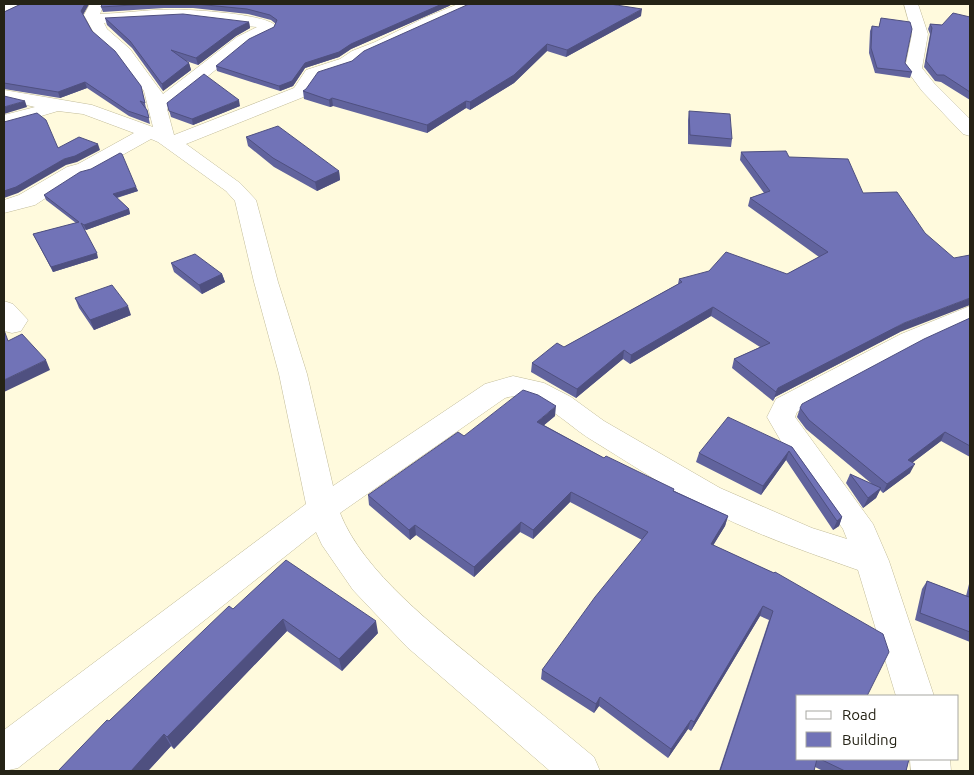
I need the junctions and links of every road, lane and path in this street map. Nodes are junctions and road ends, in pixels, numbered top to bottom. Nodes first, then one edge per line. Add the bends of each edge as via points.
1 (17, 4) edge
2 (470, 4) edge
3 (911, 4) edge
4 (4, 11) edge
5 (96, 11) edge
6 (4, 95) edge
7 (58, 106) junction
8 (158, 107) junction
9 (4, 121) edge
10 (970, 130) edge
11 (163, 137) junction
12 (4, 207) edge
13 (970, 314) edge
14 (323, 509) junction
15 (872, 561) junction
16 (914, 695) edge
17 (4, 754) edge
18 (580, 771) edge

1 - 4 street
2 - 11 street via 358,54 346,63 312,74 300,92
3 - 10 street via 920,34 913,68
5 - 8 street via 101,32 124,52 153,91
5 - 8 street via 184,14 258,22 268,26 243,40
6 - 7 street
7 - 9 street
7 - 11 street via 86,109
8 - 11 street
11 - 12 street via 102,157 27,200
11 - 14 street via 233,187 245,200 293,374
13 - 15 street via 910,340 786,406 781,417 857,524
14 - 15 street via 495,391 513,385 534,390 561,404 594,428 709,496 801,537
14 - 17 street
14 - 18 street via 333,536 365,580 420,636
15 - 16 street

